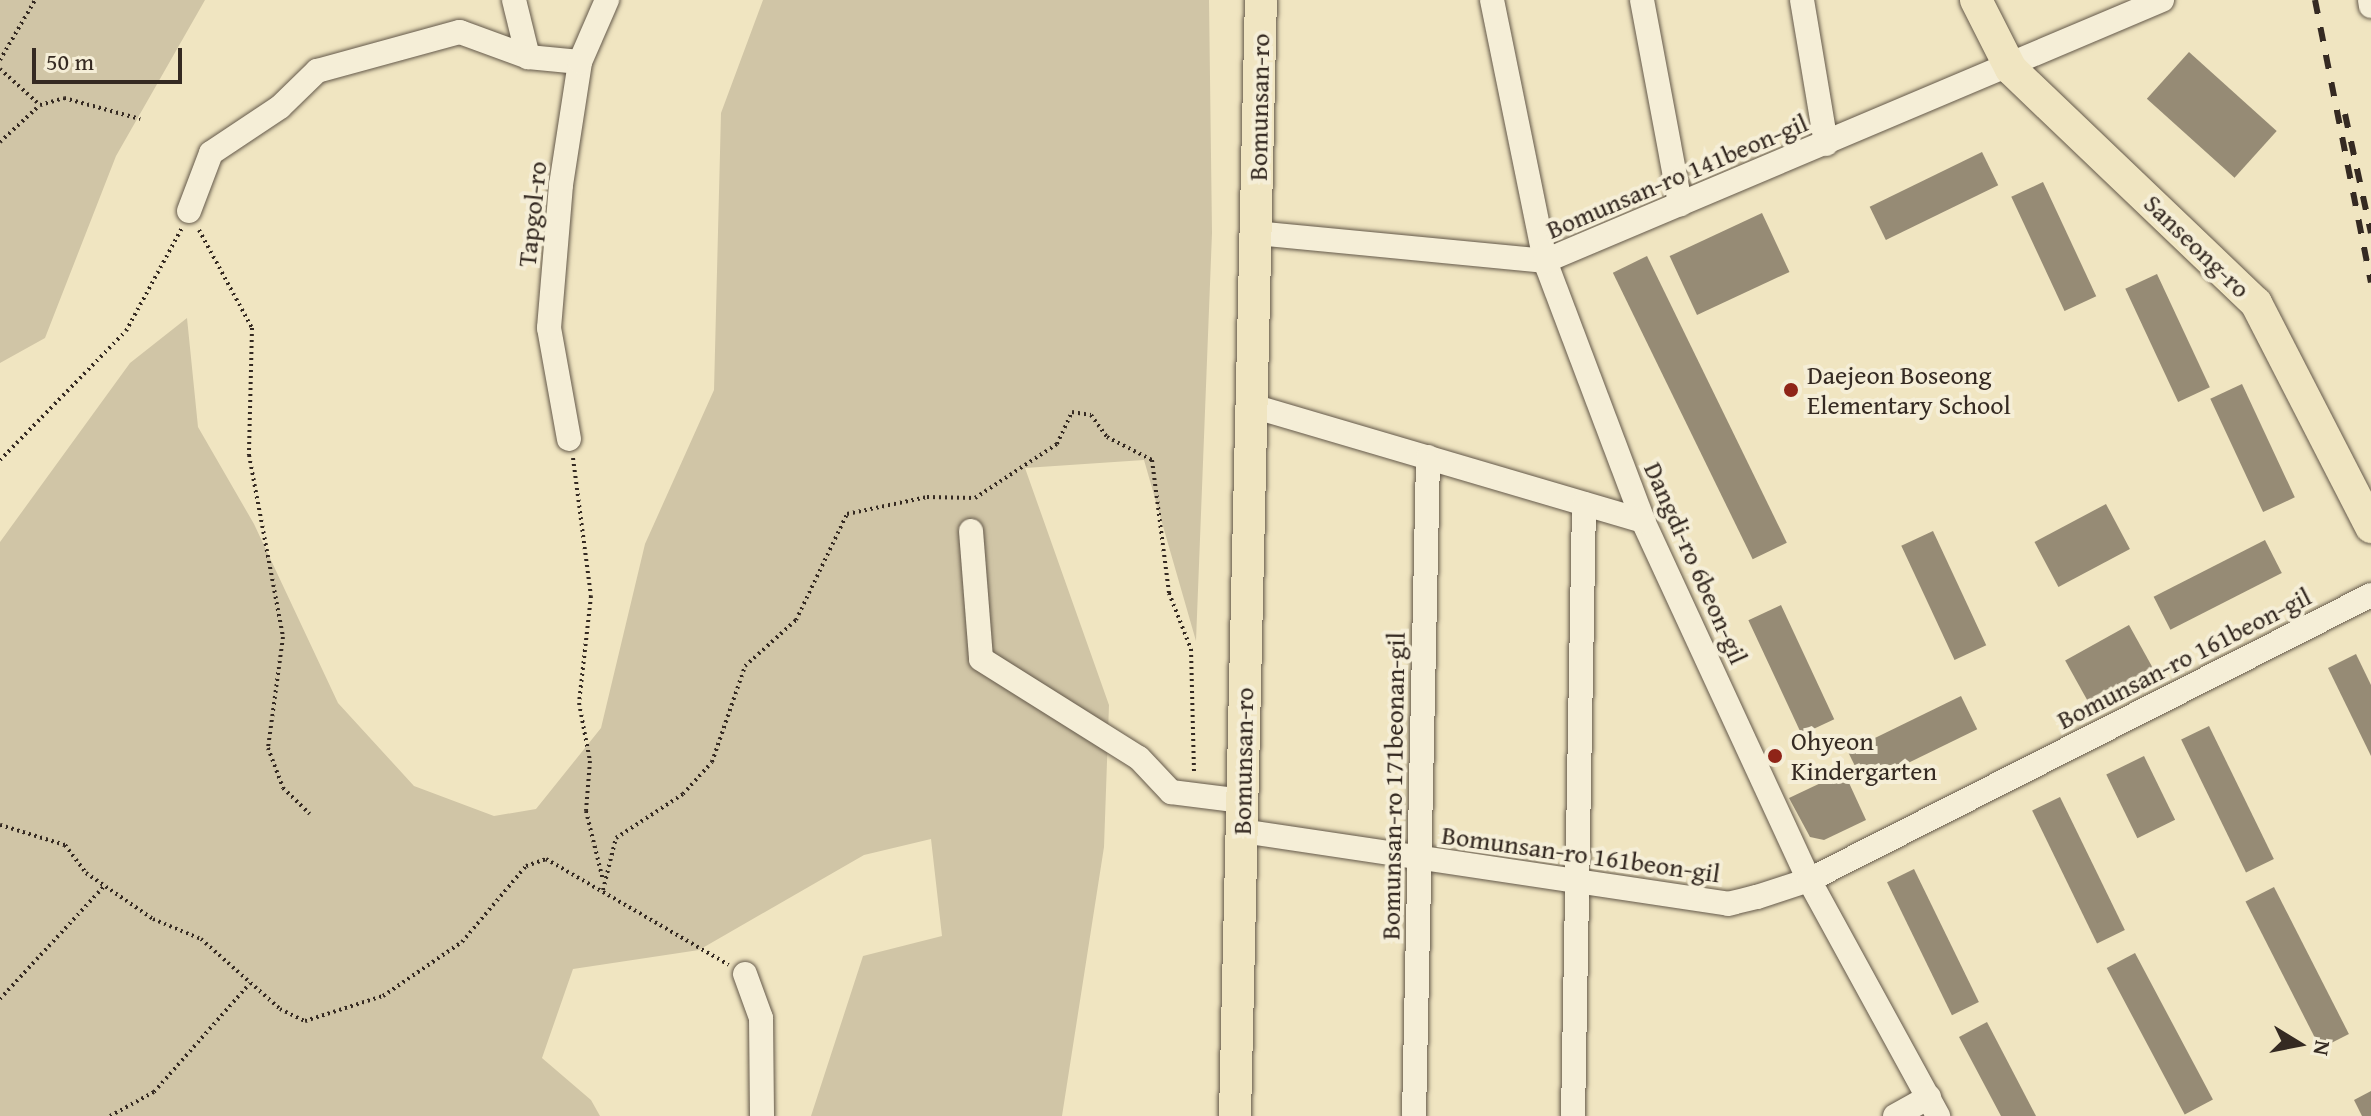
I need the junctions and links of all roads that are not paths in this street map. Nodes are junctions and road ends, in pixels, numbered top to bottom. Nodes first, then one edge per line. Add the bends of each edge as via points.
1 (514, 0) edge
2 (607, 0) edge
3 (1261, 0) edge
4 (1492, 0) edge
5 (1642, 0) edge
6 (1802, 0) edge
7 (1976, 0) edge
8 (2162, 0) edge
9 (2370, 0) edge
10 (2371, 6) edge
11 (528, 57) junction
12 (580, 62) junction
13 (2011, 69) junction
14 (1826, 144) junction
15 (1680, 204) junction
16 (189, 211) road end
17 (1256, 233) junction
18 (1545, 261) junction
19 (1252, 406) junction
20 (569, 439) road end
21 (1428, 457) junction
22 (1584, 504) junction
23 (1643, 521) junction
24 (2371, 527) edge
25 (971, 531) dead end
26 (2371, 595) edge
27 (1242, 816) junction
28 (1419, 859) junction
29 (1809, 880) junction
30 (1577, 882) junction
31 (745, 974) road end
32 (1933, 1107) edge
33 (762, 1116) edge
34 (1235, 1116) edge
35 (1414, 1116) edge
36 (1573, 1116) edge
37 (1895, 1116) edge

1 - 11 street
2 - 12 street, Tapgol-ro
3 - 17 main road, Bomunsan-ro
4 - 18 street, Dangdi-ro 6beon-gil
5 - 15 street
6 - 14 street
7 - 13 main road, Sanseong-ro
8 - 13 street, Bomunsan-ro 141beon-gil
9 - 10 street
11 - 12 street
11 - 16 street via 460,32 317,71 280,107 211,153
12 - 20 street, Tapgol-ro via 549,328
13 - 14 street, Bomunsan-ro 141beon-gil
13 - 24 main road, Sanseong-ro via 2256,303
14 - 15 street, Bomunsan-ro 141beon-gil
15 - 18 street, Bomunsan-ro 141beon-gil
17 - 18 street, Bomunsan-ro 141beon-gil
17 - 19 main road, Bomunsan-ro
18 - 23 street, Dangdi-ro 6beon-gil
19 - 21 street
19 - 27 main road, Bomunsan-ro
21 - 22 street
21 - 28 street, Bomunsan-ro 171beonan-gil
22 - 23 street
22 - 30 street
23 - 29 street, Dangdi-ro 6beon-gil
25 - 27 street, Bomunsan-ro 161beon-gil via 981,659 1139,758 1171,792 1193,795
26 - 29 street, Bomunsan-ro 161beon-gil
27 - 28 street, Bomunsan-ro 161beon-gil
27 - 34 main road, Bomunsan-ro
28 - 30 street, Bomunsan-ro 161beon-gil
28 - 35 street, Bomunsan-ro 171beonan-gil
29 - 30 street, Bomunsan-ro 161beon-gil via 1728,904
29 - 32 street, Dangdi-ro 6beon-gil
30 - 36 street
31 - 33 street via 761,1018
32 - 37 street

